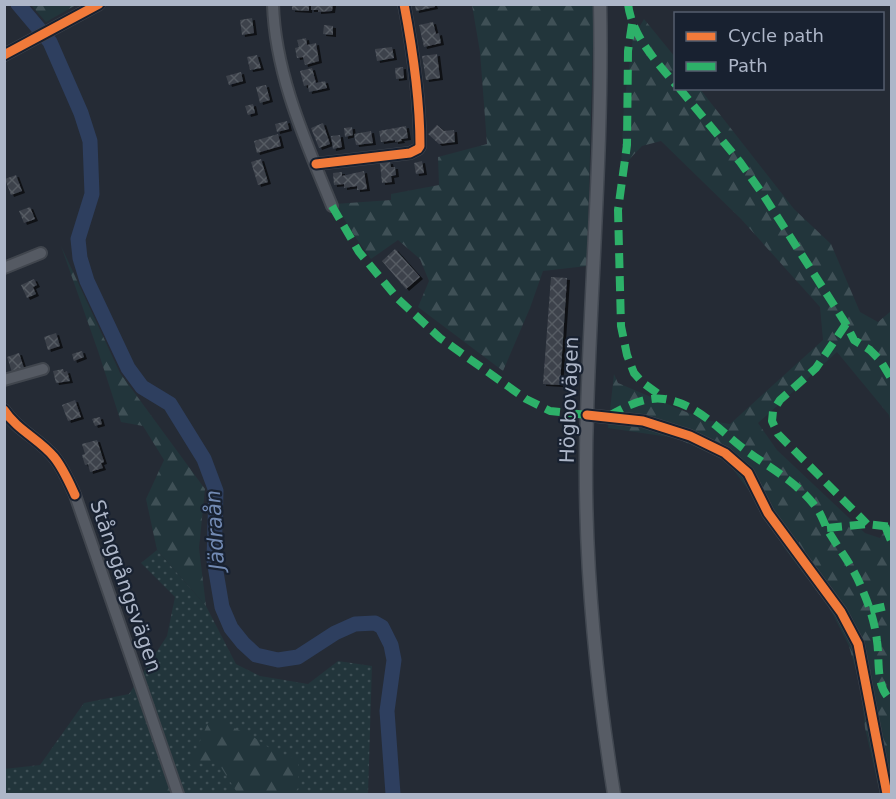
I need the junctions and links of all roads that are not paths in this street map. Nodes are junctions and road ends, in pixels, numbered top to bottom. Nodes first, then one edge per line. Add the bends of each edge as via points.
1 (99, 4) edge
2 (273, 4) edge
3 (404, 4) edge
4 (600, 4) edge
5 (4, 55) edge
6 (316, 164) junction
7 (332, 206) dead end
8 (41, 253) dead end
9 (4, 268) edge
10 (43, 369) dead end
11 (4, 380) edge
12 (4, 410) edge
13 (586, 415) junction
14 (178, 795) edge
15 (614, 795) edge
16 (887, 795) edge

1 - 5 street
2 - 6 street via 282,68
3 - 6 street via 418,99 418,149
4 - 13 main road, Högbovägen via 598,198
6 - 7 street
8 - 9 street
10 - 11 street
12 - 14 street, Stånggångsvägen via 53,456 68,478
13 - 15 main road, Högbovägen via 591,614
13 - 16 street via 643,421 690,436 725,453 748,473 768,513 841,612 858,644

